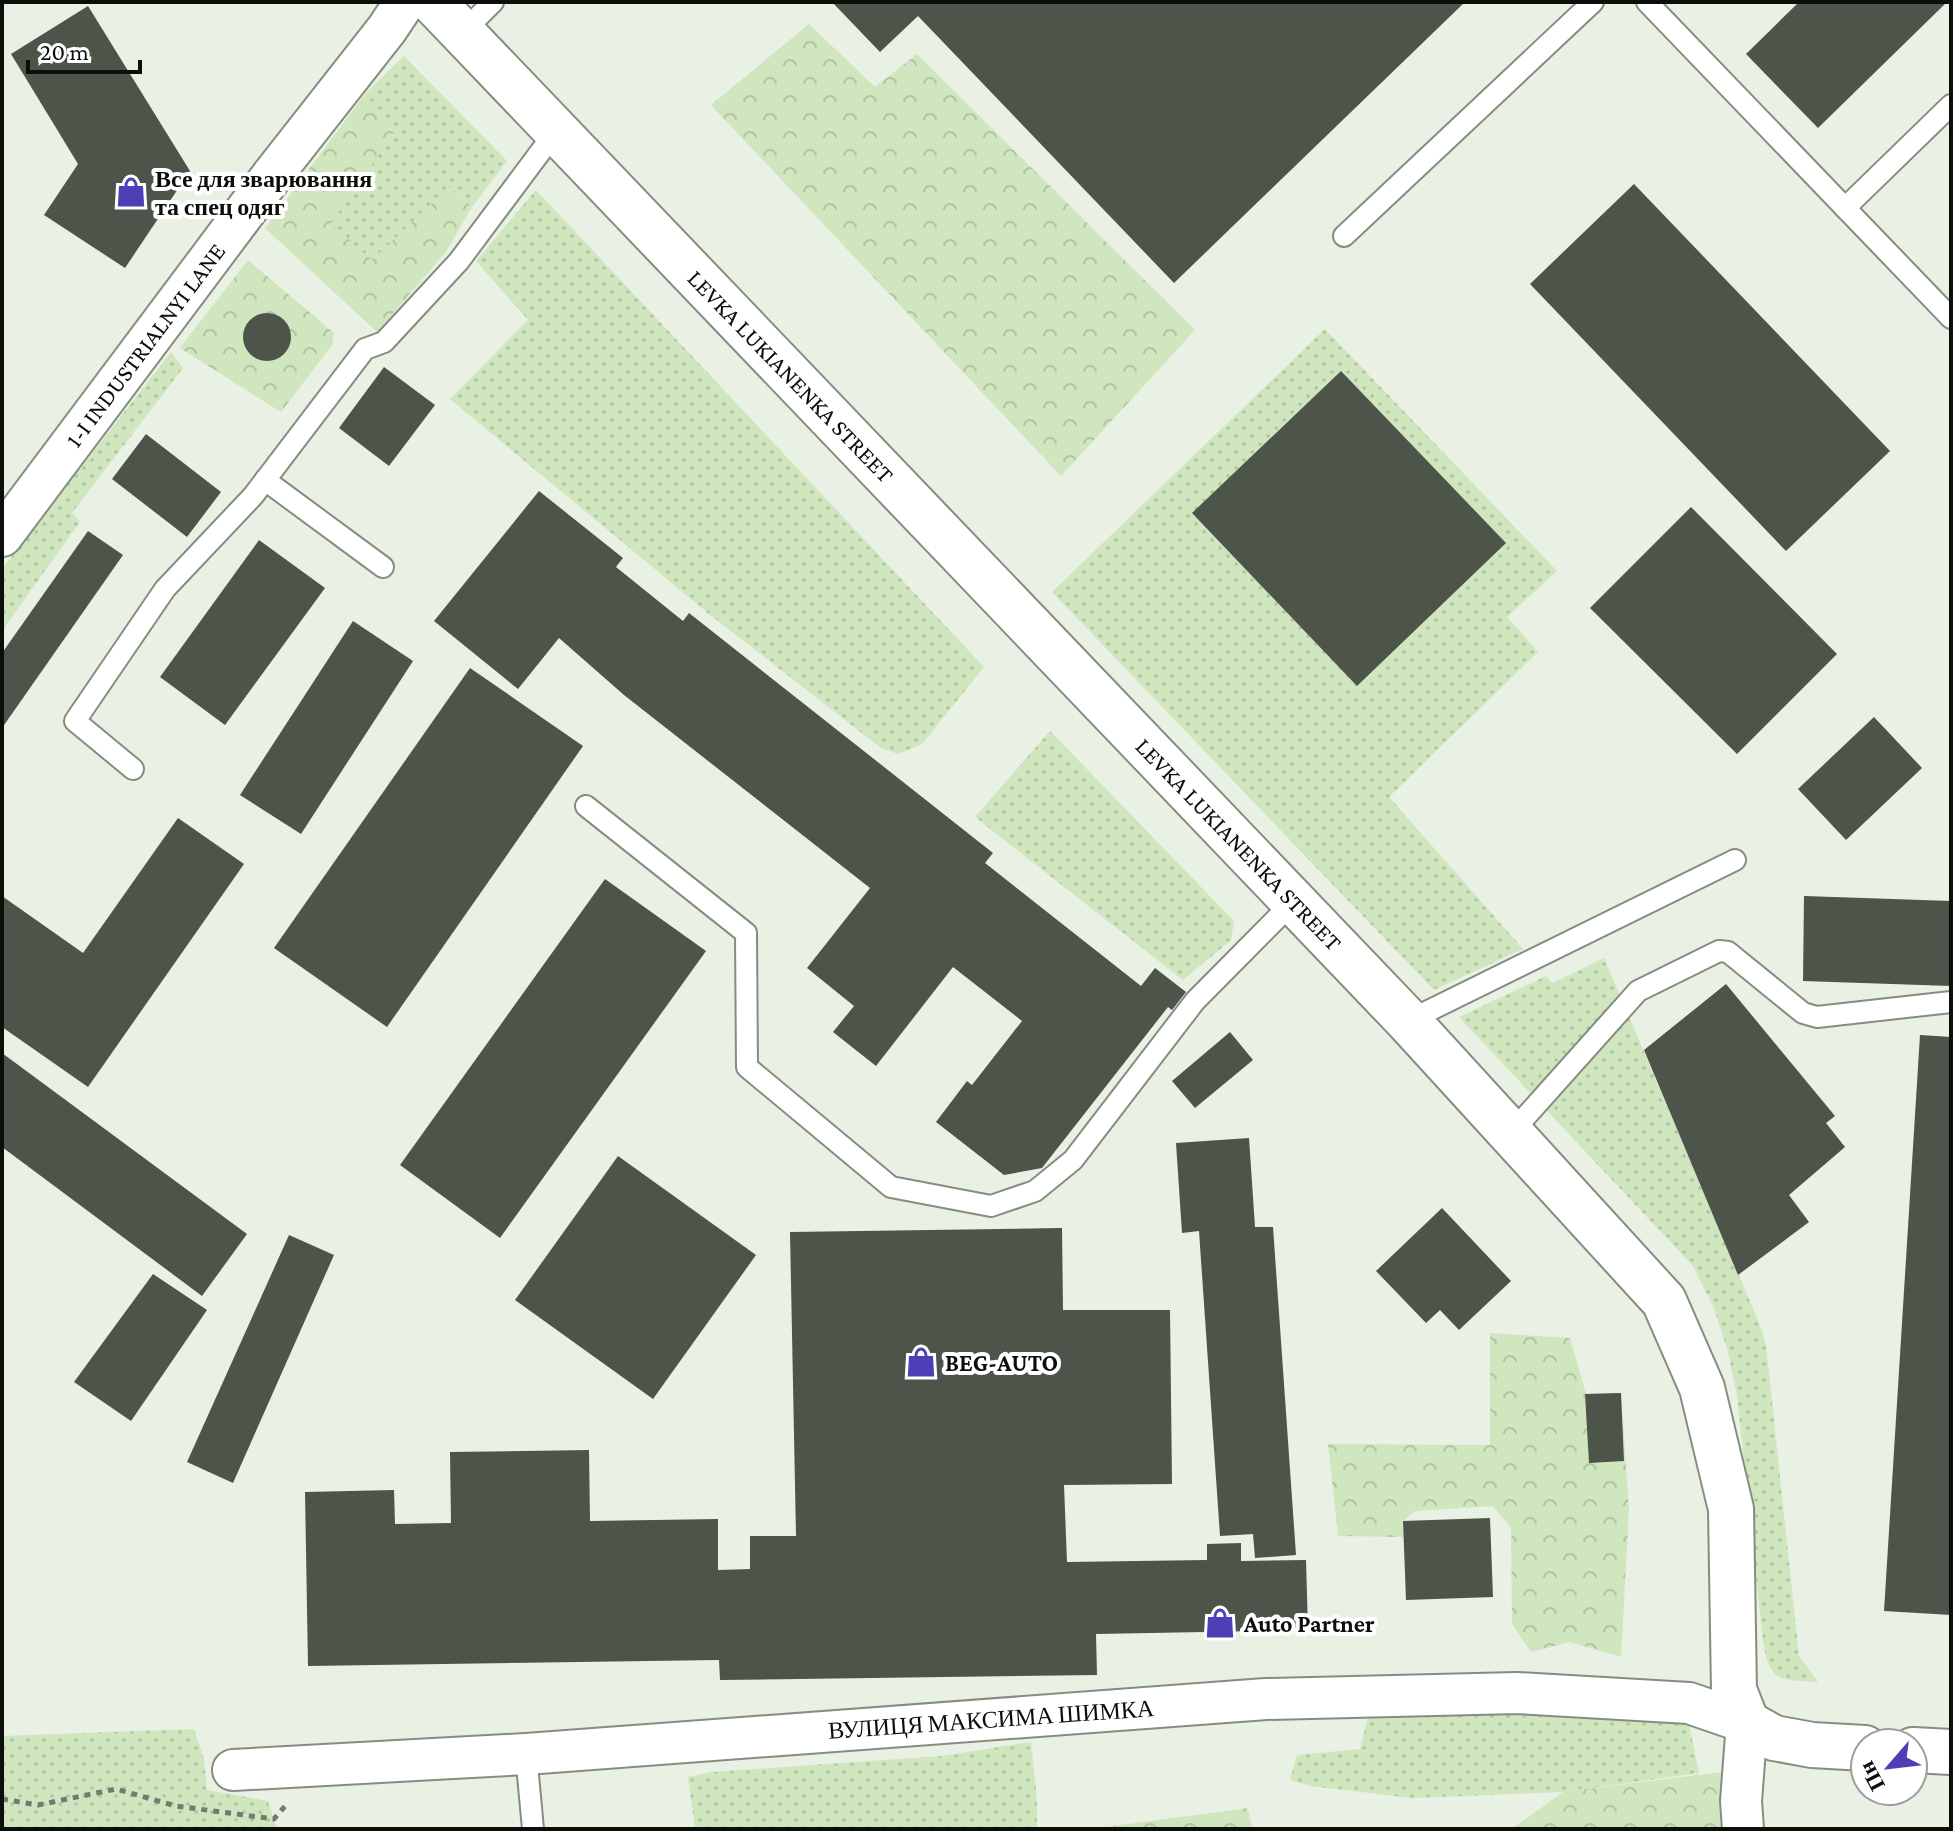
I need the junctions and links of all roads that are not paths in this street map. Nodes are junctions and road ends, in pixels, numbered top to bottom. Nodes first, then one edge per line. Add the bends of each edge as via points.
1 (405, 2) edge
2 (493, 2) edge
3 (1593, 2) edge
4 (1647, 2) edge
5 (448, 17) edge
6 (1951, 105) edge
7 (556, 131) junction
8 (1845, 208) junction
9 (1344, 236) dead end
10 (1951, 318) edge
11 (265, 480) junction
12 (2, 536) edge
13 (383, 567) dead end
14 (133, 769) dead end
15 (586, 806) dead end
16 (1735, 860) dead end
17 (1294, 901) junction
18 (1951, 1002) edge
19 (1408, 1021) junction
20 (1511, 1133) junction
21 (1747, 1723) junction
22 (1849, 1747) edge
23 (1929, 1751) edge
24 (1951, 1752) edge
25 (526, 1754) junction
26 (233, 1770) dead end
27 (533, 1829) edge
28 (1743, 1829) edge

1 - 12 street, 1-I INDUSTRIALNYI LANE
2 - 5 lane
3 - 9 lane
4 - 8 lane
5 - 7 main road, LEVKA LUKIANENKA STREET
6 - 8 lane
7 - 11 lane via 459,261 384,342 365,349
7 - 17 main road, LEVKA LUKIANENKA STREET
8 - 10 lane
11 - 13 lane
11 - 14 lane via 165,589 75,721
15 - 17 lane via 746,933 747,1067 891,1187 991,1206 1035,1191 1073,1160 1195,1001
16 - 19 lane
17 - 19 main road, LEVKA LUKIANENKA STREET
18 - 20 lane via 1817,1017 1803,1013 1728,952 1719,951 1638,991
19 - 20 main road, LEVKA LUKIANENKA STREET
20 - 21 main road, LEVKA LUKIANENKA STREET via 1664,1301 1702,1388 1731,1509 1734,1690
21 - 22 main road via 1774,1738
21 - 25 street, ВУЛИЦЯ МАКСИМА ШИМКА via 1689,1703 1517,1693 1313,1698
21 - 28 street, LEVKA LUKIANENKA STREET
23 - 24 main road
25 - 26 street, ВУЛИЦЯ МАКСИМА ШИМКА
25 - 27 lane

